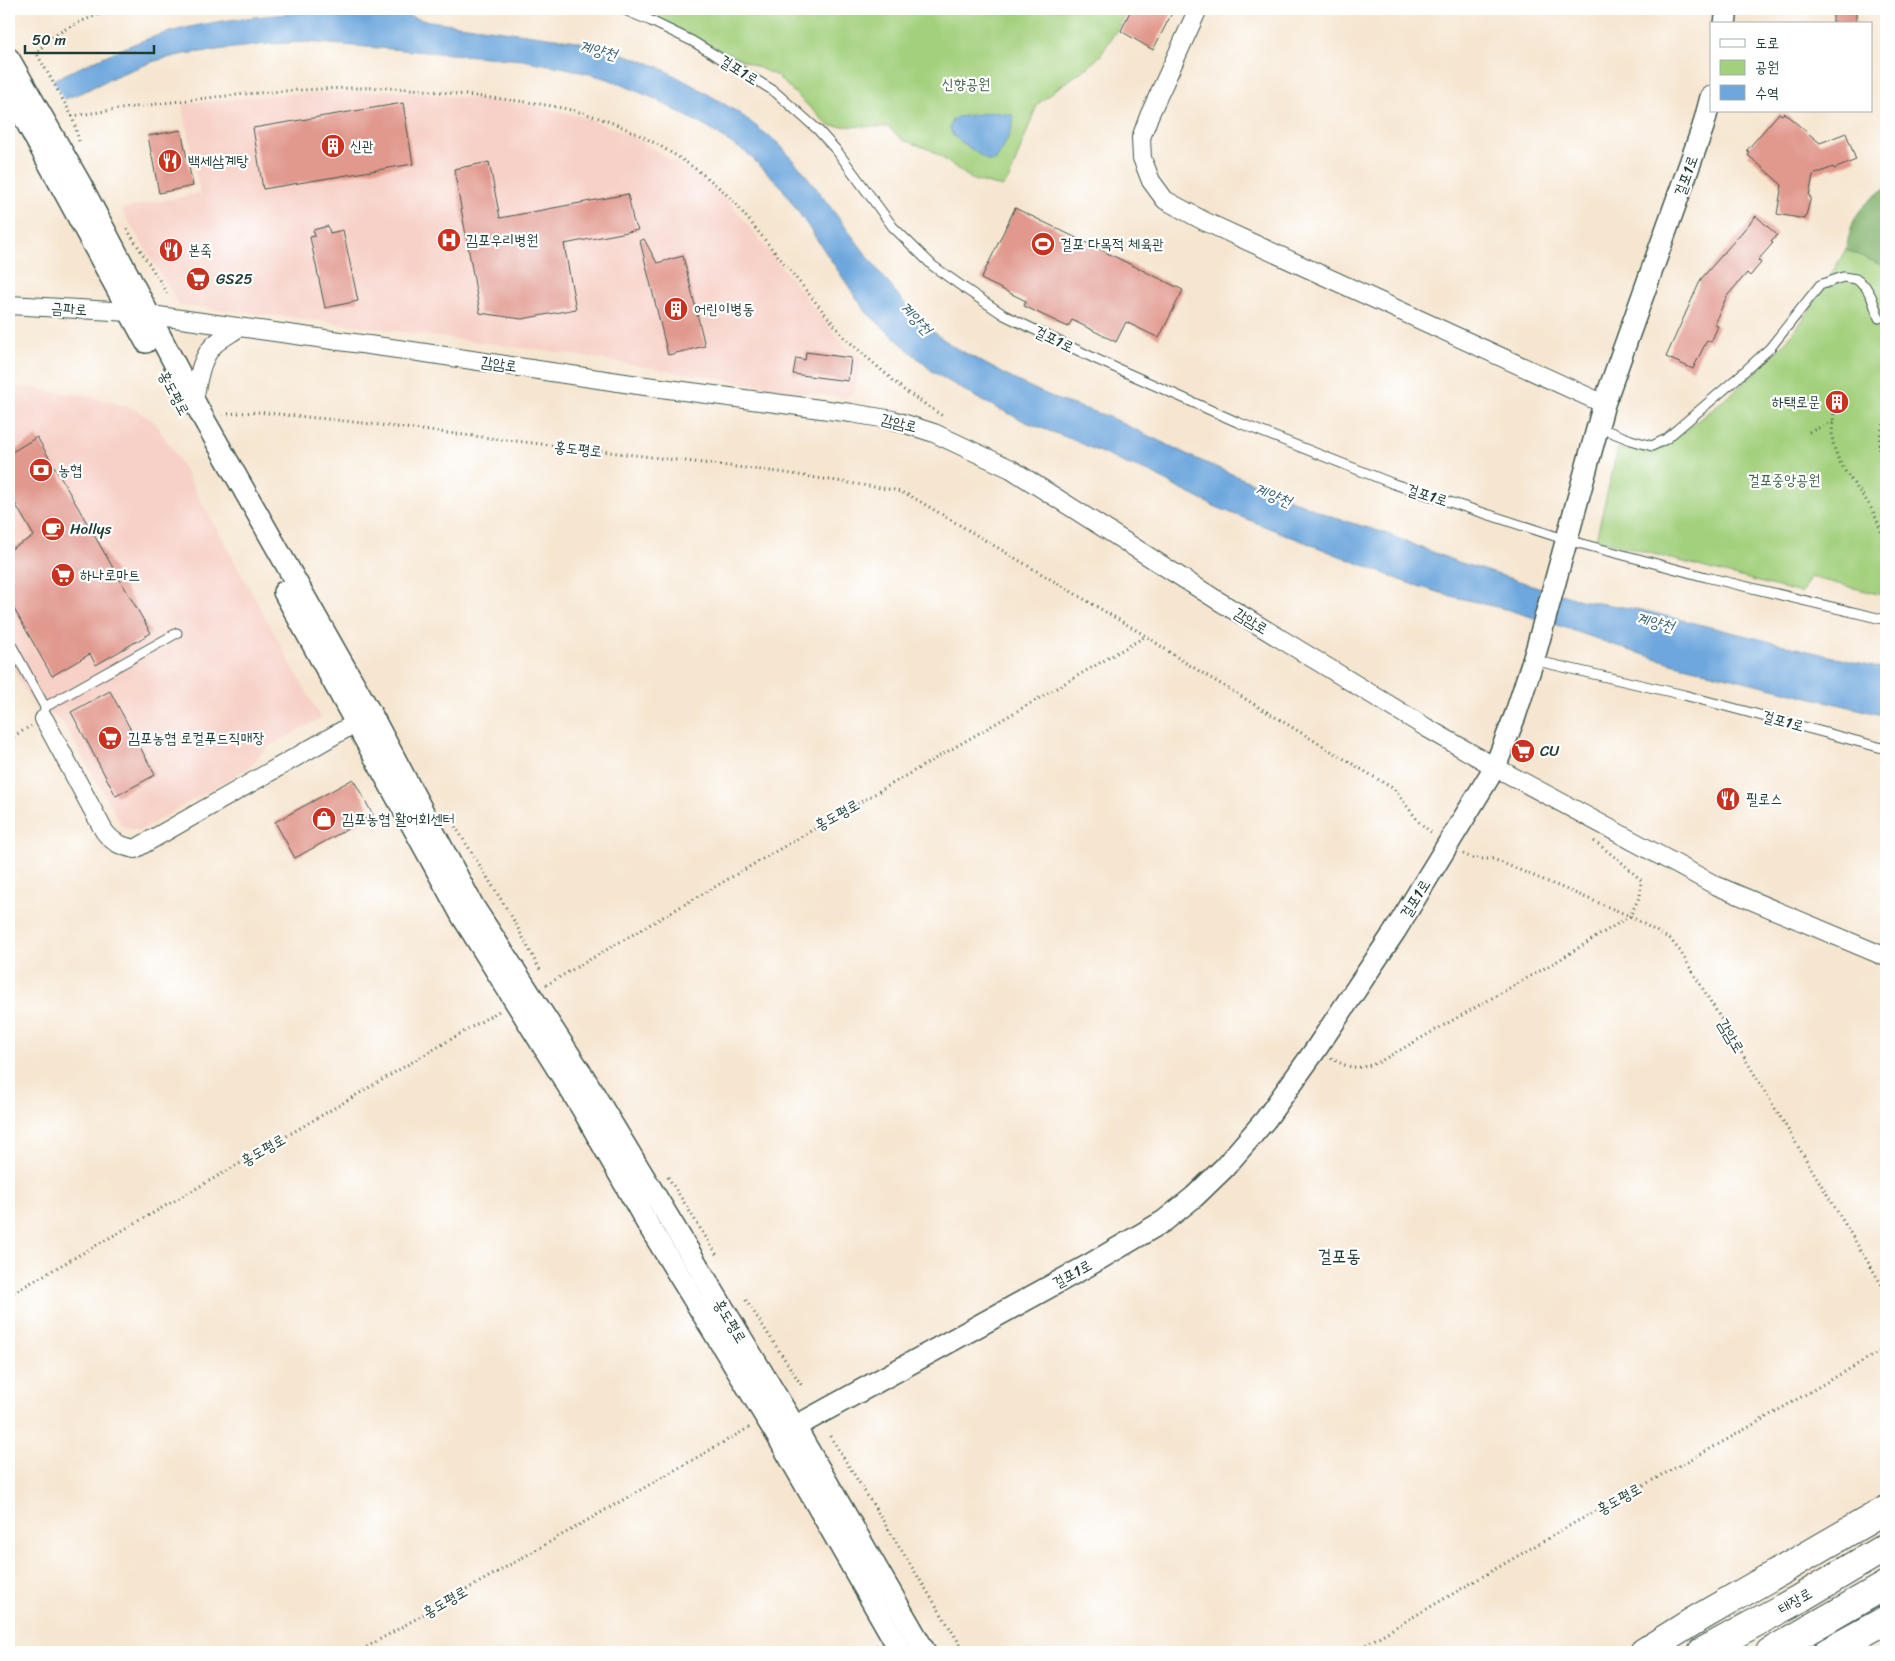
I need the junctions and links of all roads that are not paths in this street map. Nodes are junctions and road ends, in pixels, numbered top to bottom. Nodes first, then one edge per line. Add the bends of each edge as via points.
1 (622, 9) edge
2 (1198, 9) edge
3 (1726, 9) edge
4 (1725, 22) edge
5 (12, 74) edge
6 (1710, 101) edge
7 (9, 305) edge
8 (139, 314) junction
9 (1879, 318) dead end
10 (238, 328) junction
11 (1604, 404) junction
12 (209, 409) junction
13 (1598, 427) junction
14 (1565, 546) junction
15 (1886, 620) edge
16 (177, 633) dead end
17 (9, 641) edge
18 (1534, 655) junction
19 (44, 713) junction
20 (364, 718) junction
21 (1886, 749) edge
22 (1495, 767) junction
23 (1886, 957) edge
24 (530, 993) junction
25 (786, 1432) junction
26 (1886, 1510) edge
27 (1886, 1547) edge
28 (1886, 1585) edge
29 (1886, 1620) edge
30 (1692, 1622) junction
31 (901, 1652) edge
32 (925, 1652) edge
33 (1629, 1652) edge
34 (1644, 1652) edge
35 (1702, 1652) edge
36 (1770, 1652) edge
37 (1828, 1652) edge

1 - 14 lane, 걸포1로 via 692,42 774,91 818,130 893,227 910,244 933,266 1004,314 1237,422
2 - 11 street via 1141,138 1142,158 1151,181 1165,200 1204,221
3 - 4 street
5 - 8 street, 홍도평로
6 - 11 street, 걸포1로
7 - 8 street, 금파로
8 - 10 street, 감암로
8 - 12 street, 홍도평로
8 - 20 street, 홍도평로 via 190,425
9 - 13 lane via 1866,286 1856,279 1832,279 1820,285 1770,348 1666,439 1652,446
10 - 12 street via 208,352 201,368
10 - 22 street, 감암로 via 851,413 893,420 934,433 1011,469 1217,600
11 - 13 street, 걸포1로
12 - 20 street, 홍도평로
13 - 14 street, 걸포1로
14 - 15 lane
14 - 18 street, 걸포1로
16 - 19 lane
17 - 19 lane
18 - 21 lane, 걸포1로
18 - 22 street, 걸포1로
19 - 20 street via 104,831 111,841 135,849
20 - 24 street, 홍도평로 via 462,916
22 - 23 street, 감암로 via 1715,885
22 - 25 street, 걸포1로 via 1395,931 1316,1049 1266,1119 1194,1197 1164,1221 1089,1265
24 - 25 street, 홍도평로 via 583,1076
24 - 25 street, 홍도평로 via 583,1110 648,1222 766,1418
25 - 31 street, 홍도평로
25 - 32 street, 홍도평로
26 - 30 main road
27 - 35 main road, 태장로
28 - 36 main road, 태장로
29 - 37 main road
30 - 33 main road
30 - 34 main road

